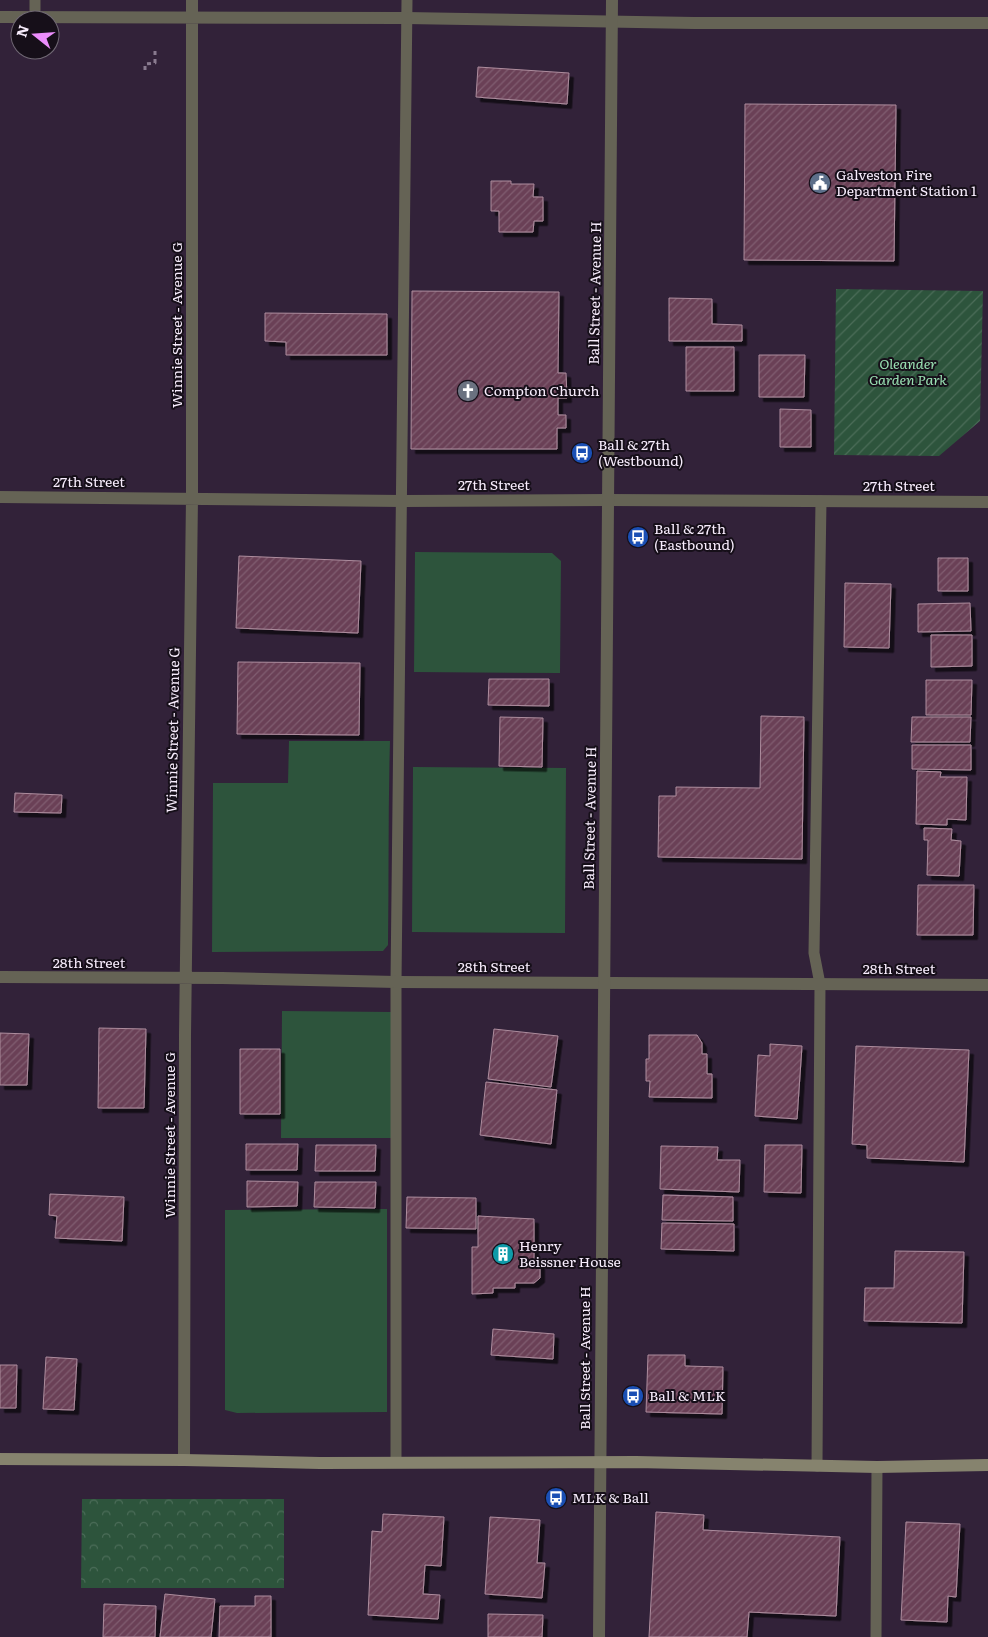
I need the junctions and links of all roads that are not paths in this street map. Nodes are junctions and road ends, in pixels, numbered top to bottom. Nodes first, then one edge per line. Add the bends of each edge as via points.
1 (192, 0) edge
2 (407, 0) edge
3 (612, 0) edge
4 (60, 17) edge
5 (406, 18) junction
6 (192, 19) junction
7 (612, 20) junction
8 (988, 23) edge
9 (0, 497) edge
10 (192, 498) junction
11 (608, 500) junction
12 (402, 501) junction
13 (821, 501) junction
14 (988, 502) edge
15 (0, 977) edge
16 (185, 978) junction
17 (396, 982) junction
18 (603, 982) junction
19 (820, 984) junction
20 (988, 985) edge
21 (0, 1459) edge
22 (184, 1460) junction
23 (396, 1462) junction
24 (600, 1463) junction
25 (988, 1465) edge
26 (817, 1466) junction
27 (877, 1466) junction
28 (599, 1637) edge
29 (876, 1637) edge

1 - 6 street, Winnie Street - Avenue G
2 - 5 lane
3 - 7 street, Ball Street - Avenue H
4 - 6 street
5 - 6 street
5 - 7 street
5 - 12 lane
6 - 10 street, Winnie Street - Avenue G
7 - 8 street
7 - 11 street, Ball Street - Avenue H
9 - 10 street, 27th Street
10 - 12 street, 27th Street
10 - 16 street, Winnie Street - Avenue G
11 - 12 street, 27th Street
11 - 13 street, 27th Street
11 - 18 street, Ball Street - Avenue H
12 - 17 lane
13 - 14 street, 27th Street
13 - 19 lane via 814,953
15 - 16 street, 28th Street
16 - 17 street, 28th Street
16 - 22 street, Winnie Street - Avenue G
17 - 18 street, 28th Street
17 - 23 lane
18 - 19 street, 28th Street
18 - 24 street, Ball Street - Avenue H
19 - 20 street, 28th Street
19 - 26 lane
21 - 22 main road
22 - 23 main road
23 - 24 main road
24 - 26 main road
24 - 28 street, Ball Street - Avenue H
25 - 27 main road
26 - 27 main road
27 - 29 lane

